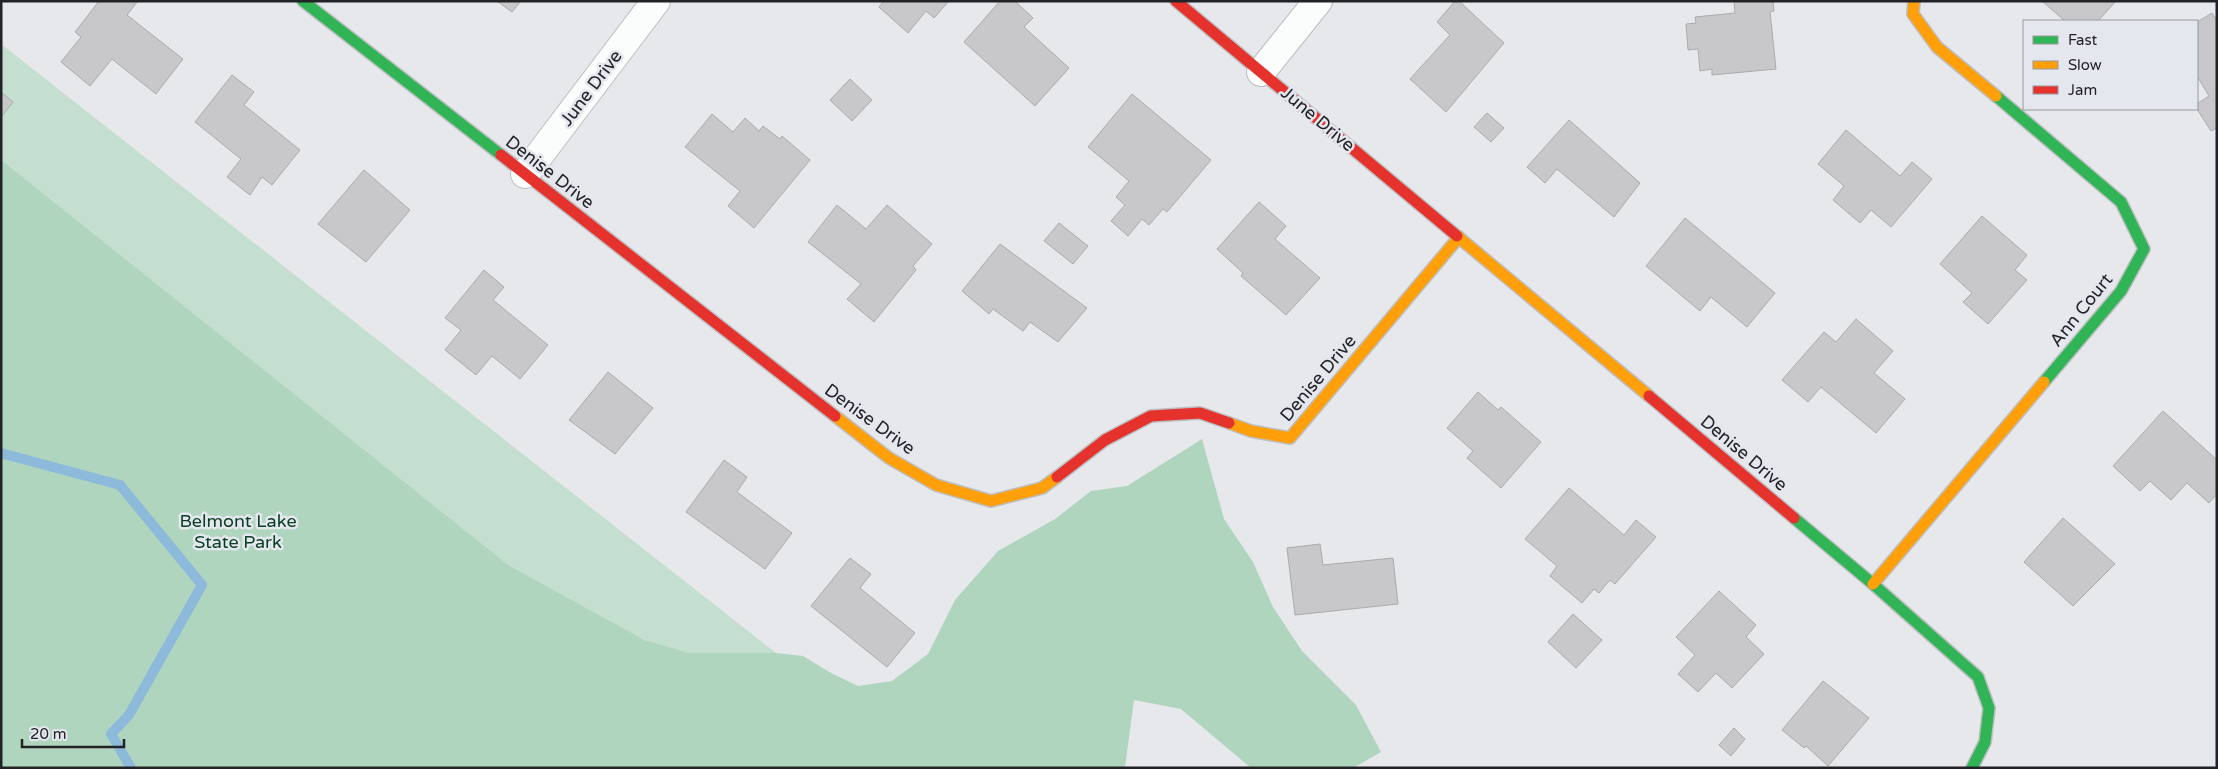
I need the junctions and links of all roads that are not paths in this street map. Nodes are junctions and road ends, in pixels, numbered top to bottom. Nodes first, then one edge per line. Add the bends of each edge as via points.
1 (303, 1) edge
2 (656, 1) edge
3 (1176, 1) edge
4 (1318, 1) edge
5 (1914, 1) edge
6 (1261, 72) junction
7 (525, 174) junction
8 (1459, 238) junction
9 (1874, 584) junction
10 (1972, 768) edge

1 - 7 street, Denise Drive
2 - 7 street, June Drive
3 - 6 street, June Drive
4 - 6 street
5 - 9 street, Ann Court via 1913,14 1937,47 2122,202 2144,249 2121,291
6 - 8 street, June Drive
7 - 8 street, Denise Drive via 889,458 936,484 991,501 1042,488 1104,440 1151,416 1200,413 1251,431 1290,438
8 - 9 street, Denise Drive
9 - 10 street, Denise Drive via 1978,677 1989,708 1985,742

